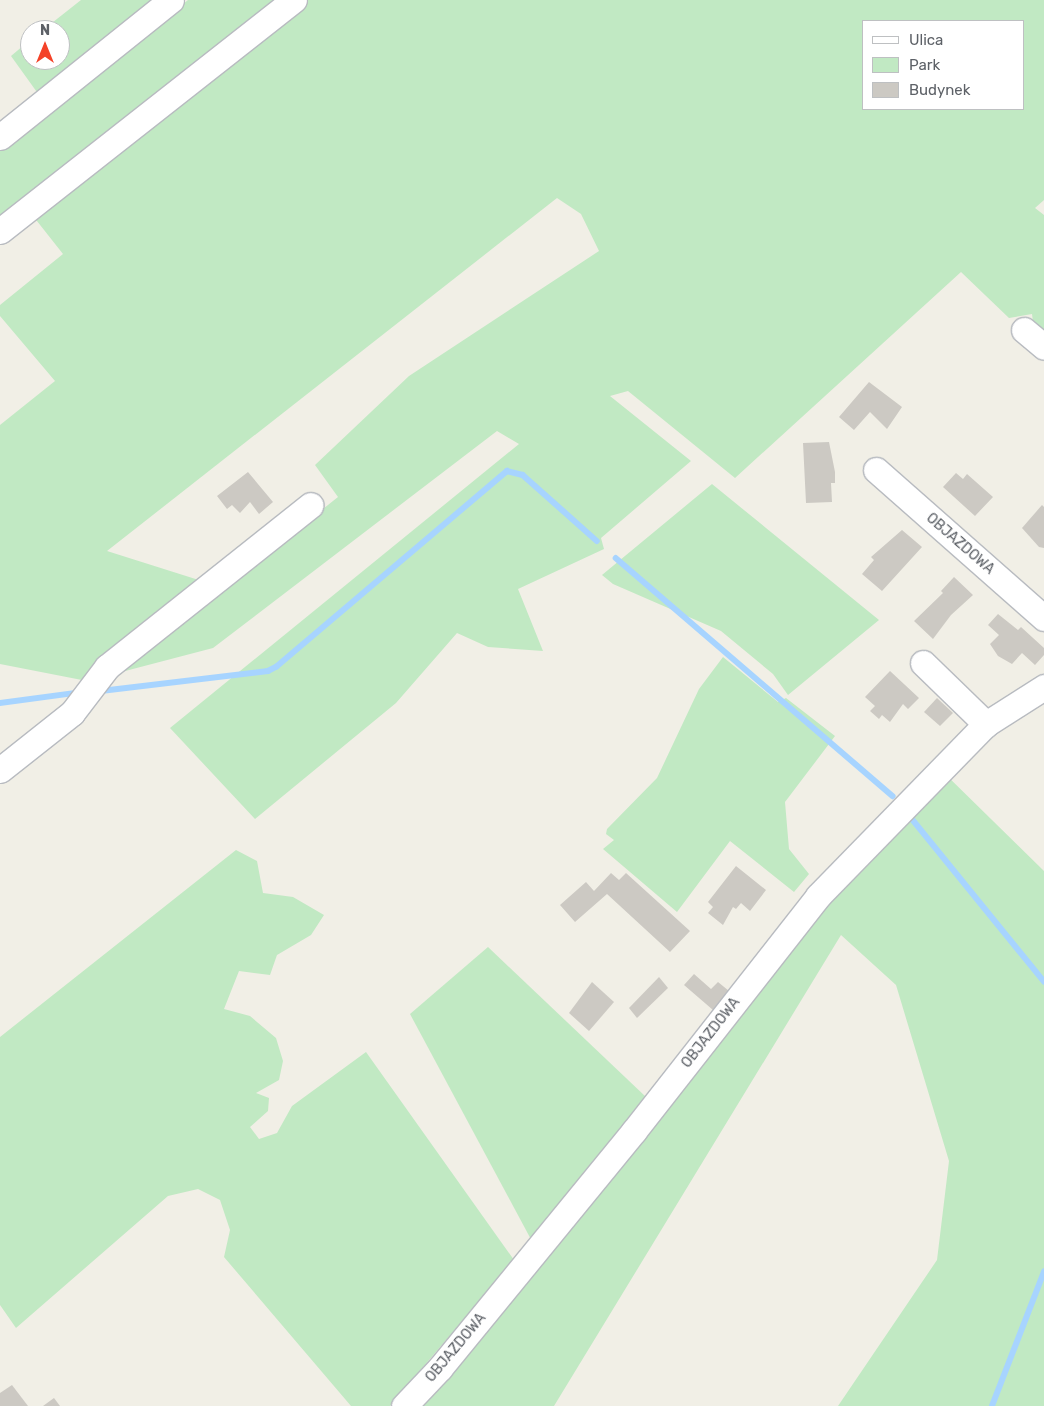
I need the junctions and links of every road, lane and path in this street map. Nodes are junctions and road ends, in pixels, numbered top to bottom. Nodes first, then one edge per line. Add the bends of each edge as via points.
1 (171, 0) edge
2 (294, 0) edge
3 (0, 137) edge
4 (0, 231) edge
5 (1024, 330) dead end
6 (1044, 348) edge
7 (876, 470) dead end
8 (311, 505) dead end
9 (1044, 618) edge
10 (923, 663) dead end
11 (1044, 687) edge
12 (986, 724) junction
13 (0, 770) edge
14 (404, 1406) edge

1 - 3 street
2 - 4 street
5 - 6 street
7 - 9 street, OBJAZDOWA
8 - 13 street via 107,667 72,713
10 - 12 street
11 - 12 street, OBJAZDOWA
12 - 14 street, OBJAZDOWA via 818,896 634,1131 440,1368

